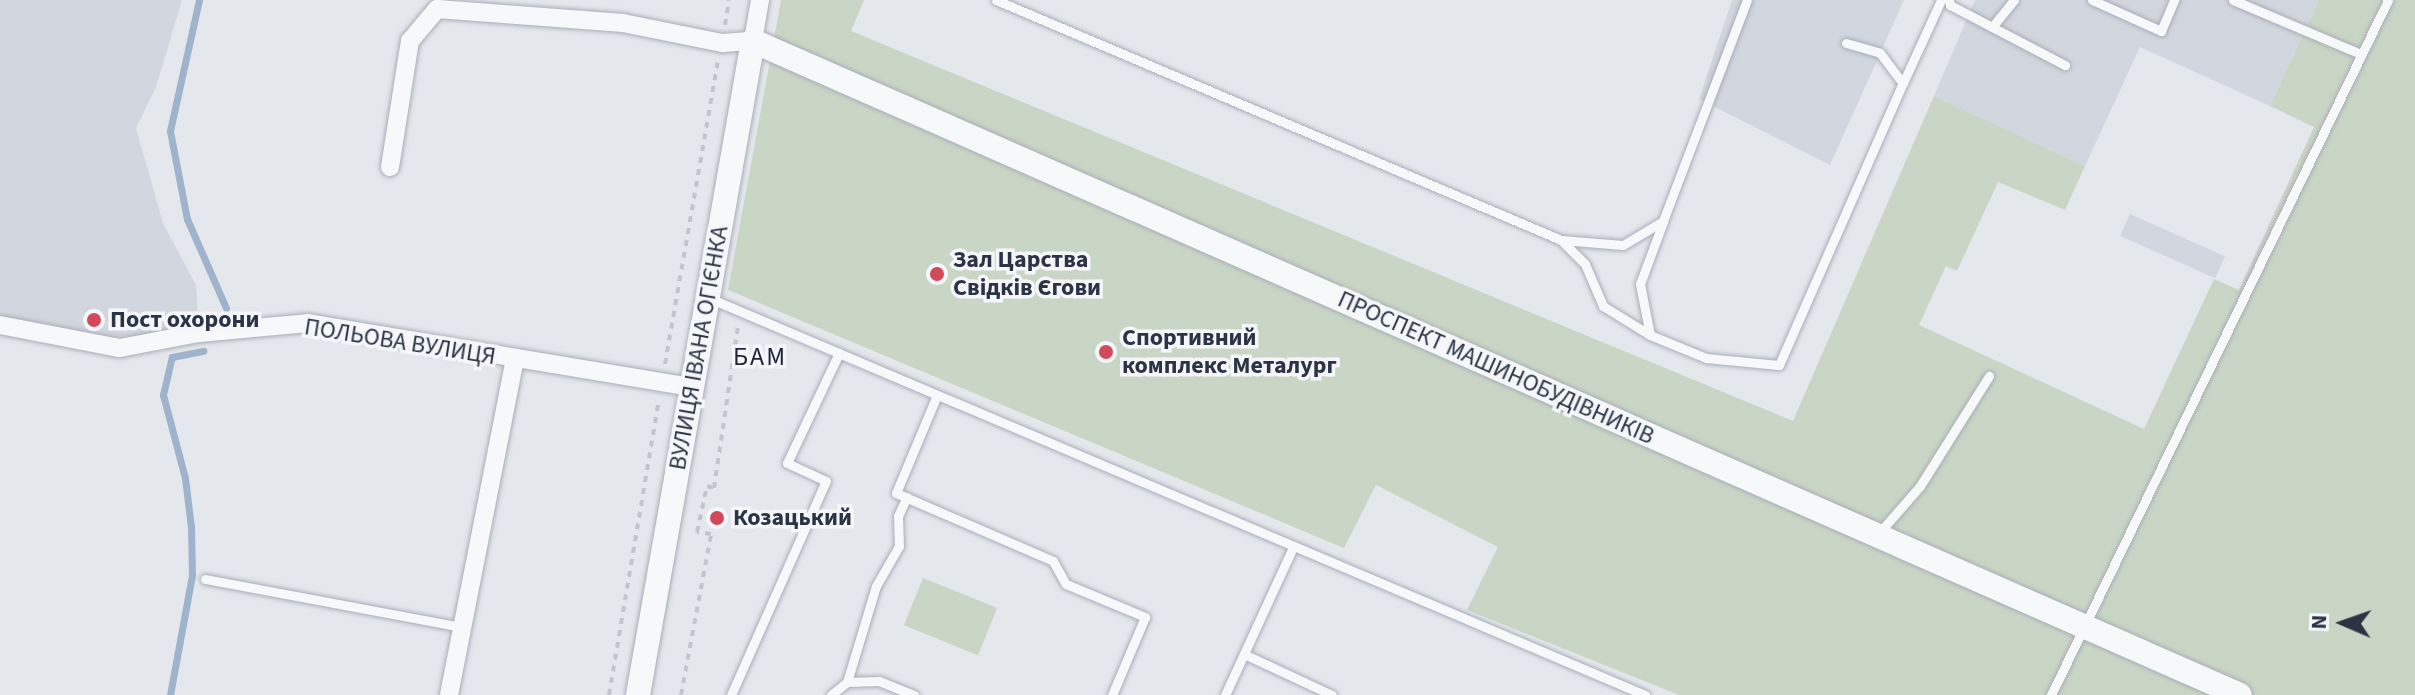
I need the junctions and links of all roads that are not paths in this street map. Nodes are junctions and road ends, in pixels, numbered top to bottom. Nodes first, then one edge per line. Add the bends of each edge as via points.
1 (760, 0) edge
2 (996, 0) edge
3 (1747, 0) edge
4 (1941, 0) edge
5 (1949, 0) edge
6 (2014, 0) edge
7 (2092, 0) edge
8 (2174, 0) edge
9 (2233, 0) edge
10 (2388, 0) edge
11 (1992, 27) junction
12 (753, 41) junction
13 (1846, 43) dead end
14 (2361, 54) junction
15 (2065, 65) dead end
16 (1903, 83) junction
17 (390, 167) dead end
18 (1663, 221) junction
19 (1561, 240) junction
20 (708, 297) junction
21 (0, 325) edge
22 (1650, 335) junction
23 (839, 353) junction
24 (515, 360) junction
25 (1989, 376) dead end
26 (692, 387) junction
27 (937, 395) junction
28 (907, 497) junction
29 (1877, 536) junction
30 (1293, 547) junction
31 (205, 579) dead end
32 (461, 627) junction
33 (2084, 627) junction
34 (1244, 654) junction
35 (847, 682) junction
36 (449, 695) edge
37 (638, 695) edge
38 (731, 695) edge
39 (831, 695) edge
40 (914, 695) edge
41 (1112, 695) edge
42 (1225, 695) edge
43 (1332, 695) edge
44 (1645, 695) edge
45 (2051, 695) edge
46 (2240, 695) edge

1 - 12 street, ВУЛИЦЯ ІВАНА ОГІЄНКА
2 - 19 lane
3 - 18 lane
4 - 16 lane
5 - 11 lane
6 - 11 lane
7 - 8 lane via 2161,31
9 - 14 lane
10 - 14 lane
11 - 15 lane
12 - 17 street via 722,43 623,23 437,9 410,41
12 - 20 street, ВУЛИЦЯ ІВАНА ОГІЄНКА
12 - 29 street, ПРОСПЕКТ МАШИНОБУДІВНИКІВ
13 - 16 lane via 1880,53
14 - 33 lane
16 - 22 lane via 1779,365 1706,358
18 - 19 lane via 1623,245
18 - 22 lane via 1640,284
19 - 22 lane via 1585,264 1603,306
20 - 23 lane
20 - 26 street, ВУЛИЦЯ ІВАНА ОГІЄНКА
21 - 24 street, ПОЛЬОВА ВУЛИЦЯ via 120,348 199,333 308,323
23 - 27 lane
23 - 38 lane via 787,463 826,481
24 - 26 street, ПОЛЬОВА ВУЛИЦЯ
24 - 32 street, ПОЛЬОВА ВУЛИЦЯ
25 - 29 lane via 1920,486
26 - 37 street, ВУЛИЦЯ ІВАНА ОГІЄНКА
27 - 28 lane via 896,493
27 - 30 lane
28 - 35 lane via 898,516 899,546 876,586
28 - 41 lane via 1053,561 1066,584 1145,617
29 - 33 street, ПРОСПЕКТ МАШИНОБУДІВНИКІВ
30 - 34 lane
30 - 44 lane
31 - 32 lane
32 - 36 street, ПОЛЬОВА ВУЛИЦЯ
33 - 45 lane
33 - 46 street, ПРОСПЕКТ МАШИНОБУДІВНИКІВ
34 - 42 lane
34 - 43 lane
35 - 39 lane
35 - 40 lane via 879,681

